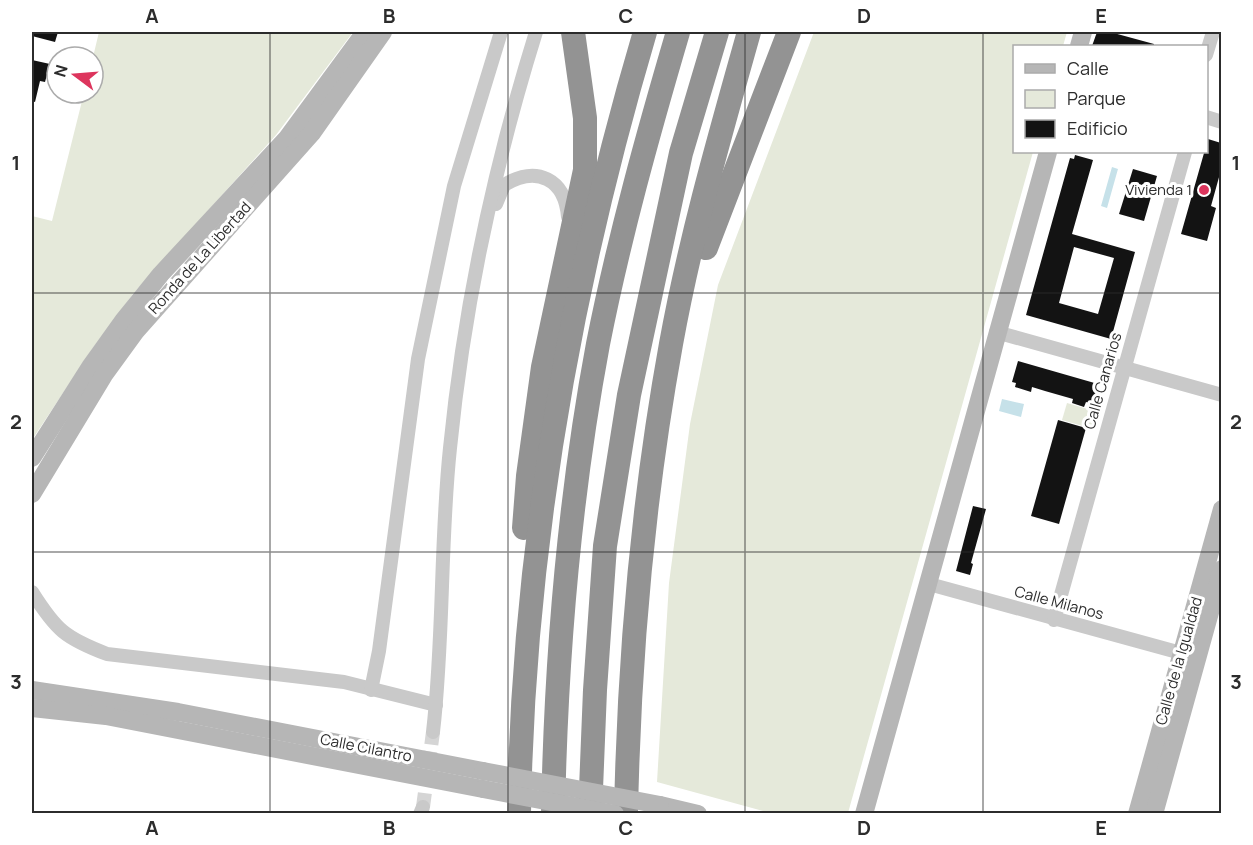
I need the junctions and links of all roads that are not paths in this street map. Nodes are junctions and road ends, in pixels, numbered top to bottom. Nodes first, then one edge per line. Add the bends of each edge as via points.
1 (365, 32) edge
2 (383, 32) edge
3 (501, 32) edge
4 (536, 32) edge
5 (573, 32) edge
6 (645, 32) edge
7 (678, 32) edge
8 (717, 32) edge
9 (749, 32) edge
10 (789, 32) edge
11 (1213, 32) edge
12 (1208, 48) edge
13 (1048, 153) edge
14 (1185, 153) edge
15 (480, 258) junction
16 (564, 261) junction
17 (996, 332) junction
18 (1124, 368) junction
19 (1221, 395) edge
20 (657, 436) junction
21 (32, 458) edge
22 (32, 494) edge
23 (1221, 509) edge
24 (1221, 569) edge
25 (929, 584) junction
26 (32, 592) edge
27 (1054, 620) junction
28 (1181, 653) junction
29 (525, 671) junction
30 (32, 690) edge
31 (371, 690) junction
32 (436, 705) junction
33 (32, 708) edge
34 (433, 732) tunnel mouth
35 (483, 780) junction
36 (519, 813) edge
37 (553, 813) edge
38 (590, 813) edge
39 (615, 813) edge
40 (626, 813) edge
41 (698, 813) edge
42 (864, 813) edge
43 (1137, 813) edge
44 (1154, 813) edge

1 - 21 street, Ronda de La Libertad via 287,138 161,274 123,321
2 - 22 street, Ronda de La Libertad via 312,133 135,332 72,424
3 - 31 street via 454,186 418,359
4 - 15 street via 498,162
5 - 16 highway via 586,152 582,191
6 - 29 highway via 596,216 568,348 546,471
7 - 37 highway via 643,150 598,344 568,548 555,695
8 - 38 highway via 681,153 629,395 605,546
9 - 20 highway via 703,202 671,343
10 - 20 highway via 701,260
11 - 12 street
13 - 17 street
14 - 18 street, Calle Canarios
15 - 16 street via 504,185 523,176 537,176 560,188 566,198 569,221
15 - 32 street via 461,356 450,448
16 - 29 highway via 543,368 528,476 521,614
17 - 18 street
17 - 25 street
18 - 19 street
18 - 27 street, Calle Canarios
20 - 40 highway via 635,617
23 - 28 street, Calle de la Igualdad
24 - 44 street, Calle de la Igualdad
25 - 27 street, Calle Milanos
25 - 42 street
26 - 31 street via 53,623 74,642 107,654 344,682
27 - 28 street, Calle Milanos
28 - 43 street, Calle de la Igualdad
29 - 36 highway
30 - 35 street, Calle Cilantro via 178,712
31 - 32 street
32 - 34 street
33 - 35 street, Calle Cilantro via 106,716
35 - 39 street, Calle Cilantro, bridge
35 - 41 street, Calle Cilantro, bridge

